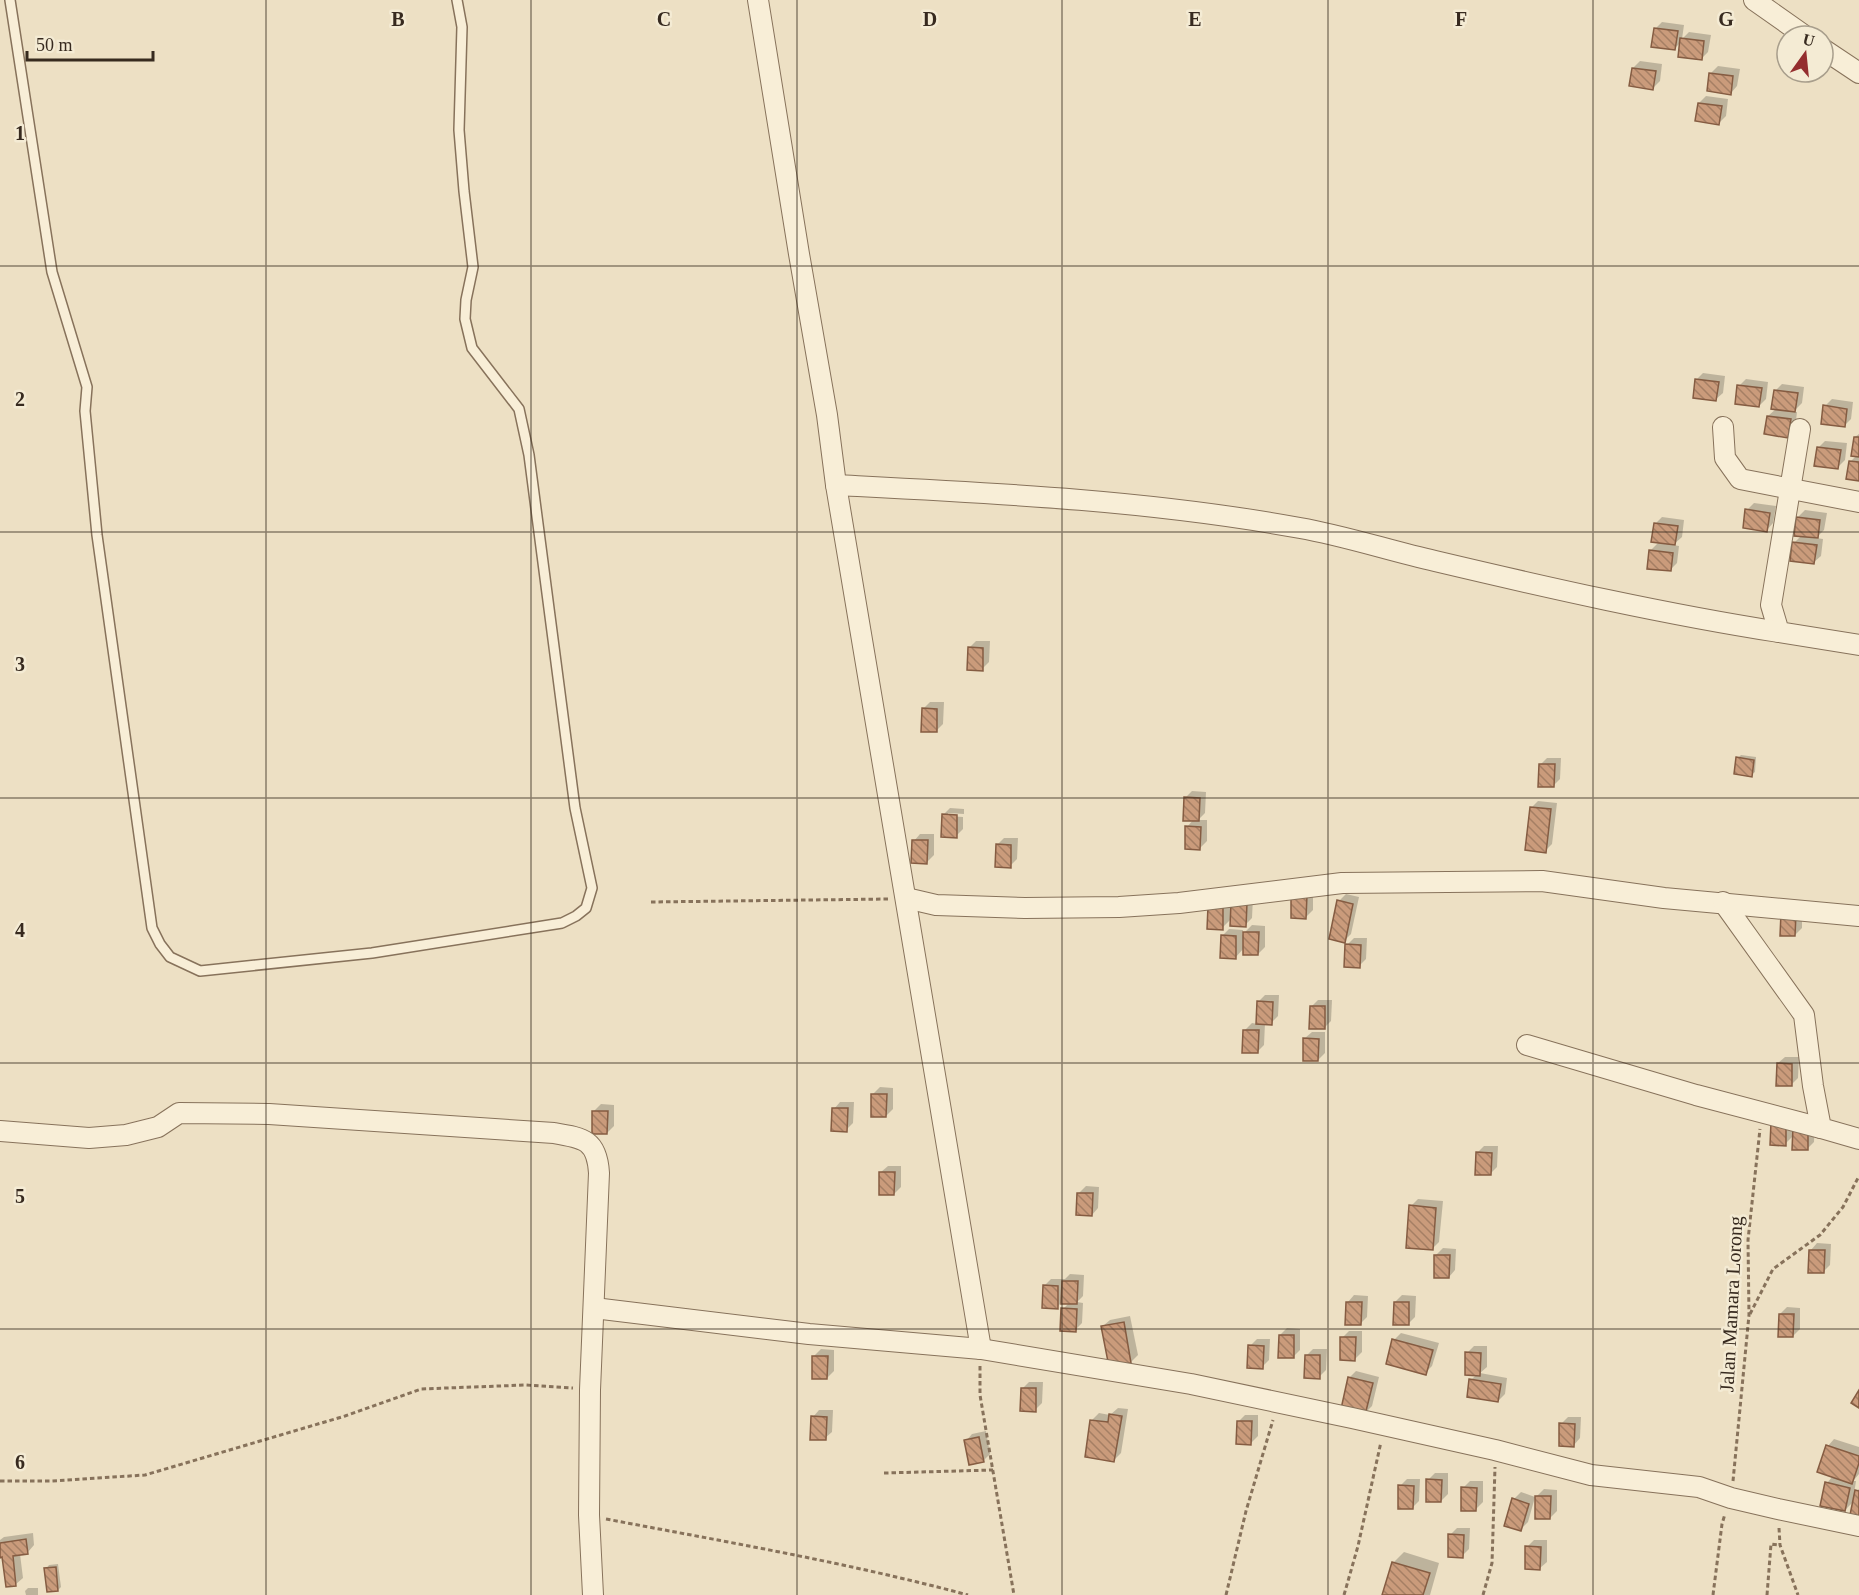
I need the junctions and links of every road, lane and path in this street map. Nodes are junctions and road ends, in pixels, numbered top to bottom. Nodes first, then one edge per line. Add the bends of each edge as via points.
1 (10, 0) edge
2 (457, 0) edge
3 (758, 0) edge
4 (1754, 0) edge
5 (1788, 24) edge
6 (1835, 57) edge
7 (1859, 73) edge
8 (1723, 427) dead end
9 (1800, 429) dead end
10 (836, 485) junction
11 (1791, 490) junction
12 (1859, 502) edge
13 (1779, 632) junction
14 (1859, 645) edge
15 (906, 898) junction
16 (651, 902) dead end
17 (1724, 903) junction
18 (1859, 916) edge
19 (1527, 1045) dead end
20 (1763, 1113) junction
21 (1821, 1128) junction
22 (0, 1131) edge
23 (1859, 1139) edge
24 (1859, 1176) edge
25 (594, 1308) junction
26 (1749, 1315) junction
27 (981, 1349) junction
28 (590, 1390) junction
29 (1279, 1401) junction
30 (1384, 1426) junction
31 (1495, 1450) junction
32 (994, 1470) junction
33 (884, 1473) dead end
34 (0, 1480) edge
35 (1731, 1498) junction
36 (1778, 1509) junction
37 (589, 1515) junction
38 (1859, 1526) edge
39 (1780, 1545) junction
40 (592, 1595) edge
41 (968, 1595) edge
42 (1014, 1595) edge
43 (1226, 1595) edge
44 (1344, 1595) edge
45 (1483, 1595) edge
46 (1713, 1595) edge
47 (1767, 1595) edge
48 (1798, 1595) edge

1 - 2 lane via 52,272 87,387 85,411 97,535 152,928 170,957 201,971 372,953 562,923 586,908 592,888 575,808 537,504 519,410 472,348 465,319 474,267 459,130 462,27
3 - 10 street
4 - 5 street
6 - 7 street
8 - 11 street via 1725,458 1740,479
9 - 11 street
10 - 13 street via 1057,497 1301,528 1587,596
10 - 15 street
11 - 12 street
11 - 13 street via 1771,605
13 - 14 street
15 - 16 path
15 - 17 street via 936,905 1119,907 1342,883 1542,881
15 - 27 street
17 - 18 street
17 - 21 street via 1804,1015
19 - 20 street
20 - 21 street
20 - 26 path, Jalan Mamara Lorong via 1748,1240
21 - 23 street
22 - 25 street via 89,1138 126,1135 158,1127 179,1113 269,1114 579,1137 598,1158
24 - 26 path via 1843,1207 1820,1235 1773,1269
25 - 27 street via 809,1334
25 - 28 street
26 - 35 path, Jalan Mamara Lorong
27 - 29 street
27 - 32 path via 980,1395
28 - 34 path via 525,1385 421,1389 145,1475 52,1482
28 - 37 street
29 - 30 street
29 - 43 path
30 - 31 street
30 - 44 path
31 - 35 street via 1591,1474 1699,1487
31 - 45 path via 1492,1563
32 - 33 path
32 - 42 path
35 - 36 street
35 - 46 path, Jalan Mamara Lorong via 1722,1524
36 - 38 street
36 - 39 path
37 - 40 street
37 - 41 path via 913,1580
39 - 47 path via 1771,1544
39 - 48 path

